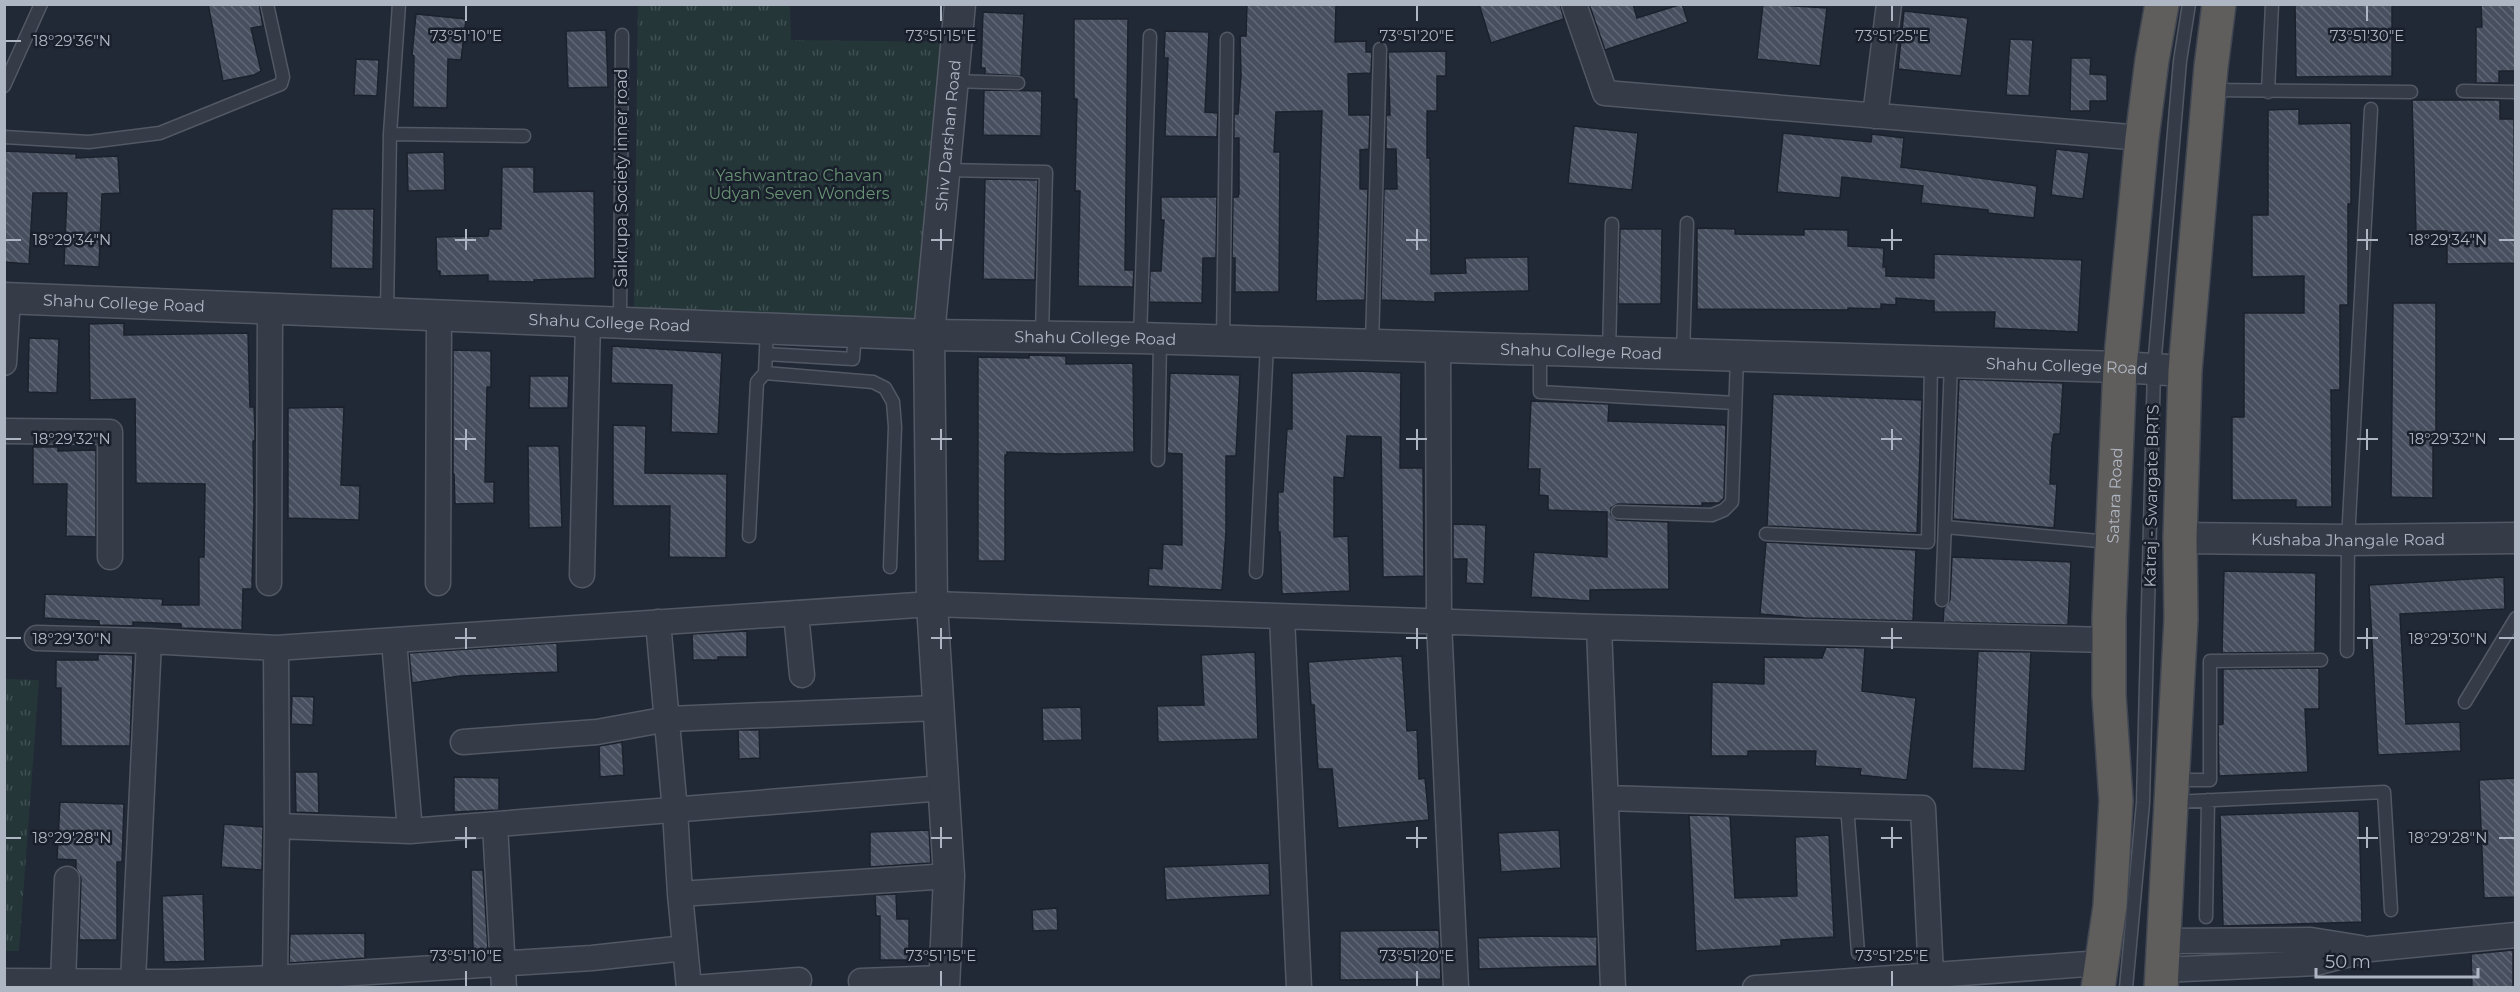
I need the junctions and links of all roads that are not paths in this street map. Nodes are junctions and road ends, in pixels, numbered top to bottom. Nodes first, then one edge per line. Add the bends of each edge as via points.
1 (41, 4) edge
2 (267, 4) edge
3 (399, 4) edge
4 (960, 4) edge
5 (1574, 4) edge
6 (1889, 4) edge
7 (2162, 4) edge
8 (2189, 4) edge
9 (2219, 4) edge
10 (2272, 4) edge
11 (622, 35) dead end
12 (1150, 36) dead end
13 (1227, 39) dead end
14 (1380, 49) dead end
15 (953, 81) junction
16 (1018, 83) dead end
17 (4, 86) edge
18 (2209, 90) junction
19 (2463, 91) dead end
20 (2268, 92) junction
21 (2411, 92) dead end
22 (2516, 92) edge
23 (2371, 109) dead end
24 (1875, 116) junction
25 (390, 134) junction
26 (524, 136) dead end
27 (4, 137) edge
28 (2142, 138) junction
29 (945, 170) junction
30 (1687, 223) dead end
31 (1612, 224) dead end
32 (6, 298) edge
33 (270, 308) junction
34 (387, 312) junction
35 (439, 314) junction
36 (588, 320) junction
37 (620, 321) junction
38 (929, 335) junction
39 (1042, 337) junction
40 (1150, 339) junction
41 (767, 340) junction
42 (1223, 342) junction
43 (1267, 344) junction
44 (854, 345) junction
45 (1372, 346) junction
46 (1438, 348) junction
47 (1540, 351) junction
48 (1609, 353) junction
49 (1683, 355) junction
50 (1737, 357) junction
51 (1941, 362) junction
52 (4, 363) edge
53 (2120, 367) junction
54 (2169, 370) junction
55 (765, 373) junction
56 (852, 380) junction
57 (1735, 403) junction
58 (4, 431) edge
59 (1158, 460) dead end
60 (1618, 512) dead end
61 (1945, 527) junction
62 (1767, 534) dead end
63 (749, 536) dead end
64 (2180, 538) junction
65 (2516, 538) edge
66 (2348, 540) junction
67 (2111, 542) junction
68 (110, 557) dead end
69 (890, 567) dead end
70 (1256, 572) dead end
71 (582, 575) dead end
72 (438, 583) dead end
73 (269, 584) dead end
74 (1942, 600) dead end
75 (932, 604) junction
76 (796, 613) junction
77 (1282, 617) junction
78 (2516, 618) edge
79 (658, 622) junction
80 (1439, 622) junction
81 (1599, 627) junction
82 (37, 638) dead end
83 (394, 640) junction
84 (2109, 640) junction
85 (149, 641) junction
86 (276, 648) junction
87 (2347, 651) dead end
88 (2321, 660) dead end
89 (802, 675) dead end
90 (2465, 702) dead end
91 (938, 708) junction
92 (668, 719) junction
93 (463, 742) dead end
94 (943, 788) junction
95 (2173, 791) junction
96 (1606, 798) junction
97 (2208, 800) junction
98 (1847, 805) junction
99 (675, 811) junction
100 (495, 825) junction
101 (277, 826) junction
102 (410, 831) junction
103 (948, 876) junction
104 (67, 879) dead end
105 (680, 894) junction
106 (2391, 910) dead end
107 (2206, 917) dead end
108 (2516, 935) edge
109 (685, 948) junction
110 (1858, 953) dead end
111 (502, 962) junction
112 (2162, 966) edge
113 (1931, 975) junction
114 (2100, 975) edge
115 (275, 978) junction
116 (799, 980) dead end
117 (4, 981) edge
118 (133, 981) junction
119 (861, 981) dead end
120 (63, 982) junction
121 (944, 983) edge
122 (504, 987) edge
123 (691, 987) edge
124 (1299, 987) edge
125 (1456, 987) edge
126 (1613, 987) edge
127 (1755, 987) edge
128 (2126, 987) edge

1 - 17 lane
2 - 27 lane via 283,77 281,84 160,133 89,142
3 - 25 lane
4 - 15 street, Shiv Darshan Road
5 - 24 street via 1605,93
6 - 24 street
7 - 28 highway, Satara Road
8 - 54 lane, Katraj - Swargate BRTS via 2180,61
9 - 18 highway
10 - 20 lane
11 - 37 lane, Saikrupa Society inner road
12 - 40 lane
13 - 42 lane
14 - 45 lane
15 - 16 lane
15 - 29 street, Shiv Darshan Road
18 - 20 lane
18 - 54 highway
19 - 22 lane
20 - 21 lane
23 - 66 lane
24 - 28 street
25 - 26 lane
25 - 34 lane
28 - 53 highway, Satara Road
29 - 38 street, Shiv Darshan Road
29 - 39 lane via 1046,172
30 - 49 lane
31 - 48 lane
32 - 33 street, Shahu College Road
32 - 52 street
33 - 34 street, Shahu College Road
33 - 73 street
34 - 35 street, Shahu College Road
35 - 36 street, Shahu College Road
35 - 72 street
36 - 37 street, Shahu College Road
36 - 71 street
37 - 41 street, Shahu College Road
38 - 39 street, Shahu College Road
38 - 44 street, Shahu College Road
38 - 75 street, Shiv Darshan Road
39 - 40 street, Shahu College Road
40 - 42 street, Shahu College Road
40 - 59 lane
41 - 44 street, Shahu College Road
41 - 55 lane
42 - 43 street, Shahu College Road
43 - 45 street, Shahu College Road
43 - 70 lane
44 - 56 lane
45 - 46 street, Shahu College Road
46 - 47 street, Shahu College Road
46 - 80 street
47 - 48 street, Shahu College Road
47 - 57 lane via 1540,392
48 - 49 street, Shahu College Road
49 - 50 street, Shahu College Road
50 - 51 street, Shahu College Road
50 - 57 lane
51 - 53 street, Shahu College Road
51 - 61 lane
51 - 62 lane via 1928,542
53 - 54 street, Shahu College Road
53 - 67 highway, Satara Road
54 - 64 highway
54 - 128 lane, Katraj - Swargate BRTS via 2143,803
55 - 56 lane
55 - 63 lane via 757,382
56 - 69 lane via 873,382 885,388 893,402
57 - 60 lane via 1732,502 1724,510 1712,515
58 - 68 street via 110,432
61 - 67 lane
61 - 74 lane
64 - 66 street, Kushaba Jhangale Road
64 - 95 highway via 2181,619
65 - 66 street, Kushaba Jhangale Road
66 - 87 lane
67 - 84 highway, Satara Road
75 - 76 street
75 - 77 street
75 - 91 street, Shiv Darshan Road
76 - 79 street
76 - 89 street
77 - 80 street
77 - 124 street
78 - 90 lane
79 - 83 street
79 - 92 street
80 - 81 street
80 - 125 street
81 - 84 street
81 - 96 street
82 - 85 street
83 - 86 street
83 - 102 street
84 - 114 highway, Satara Road via 2116,801 2110,906
85 - 86 street
85 - 118 street
86 - 101 street
88 - 95 lane via 2210,661 2210,780
91 - 92 street
91 - 94 street, Shiv Darshan Road
92 - 93 street via 597,732
92 - 99 street
94 - 99 street
94 - 103 street, Shiv Darshan Road
95 - 97 lane
95 - 112 highway
96 - 98 street
96 - 126 street
97 - 106 lane via 2384,792
97 - 107 lane
98 - 110 lane
98 - 113 street via 1923,808
99 - 100 street
99 - 105 street
100 - 102 street
100 - 111 street
101 - 102 street
101 - 115 street
103 - 105 street
103 - 121 street, Shiv Darshan Road
104 - 120 street
105 - 109 street
108 - 112 street via 2370,949 2311,940
109 - 111 street
109 - 123 street
111 - 115 street
111 - 122 street
113 - 114 street
113 - 127 street
115 - 118 street
116 - 123 street
117 - 120 street
118 - 120 street
119 - 121 street

